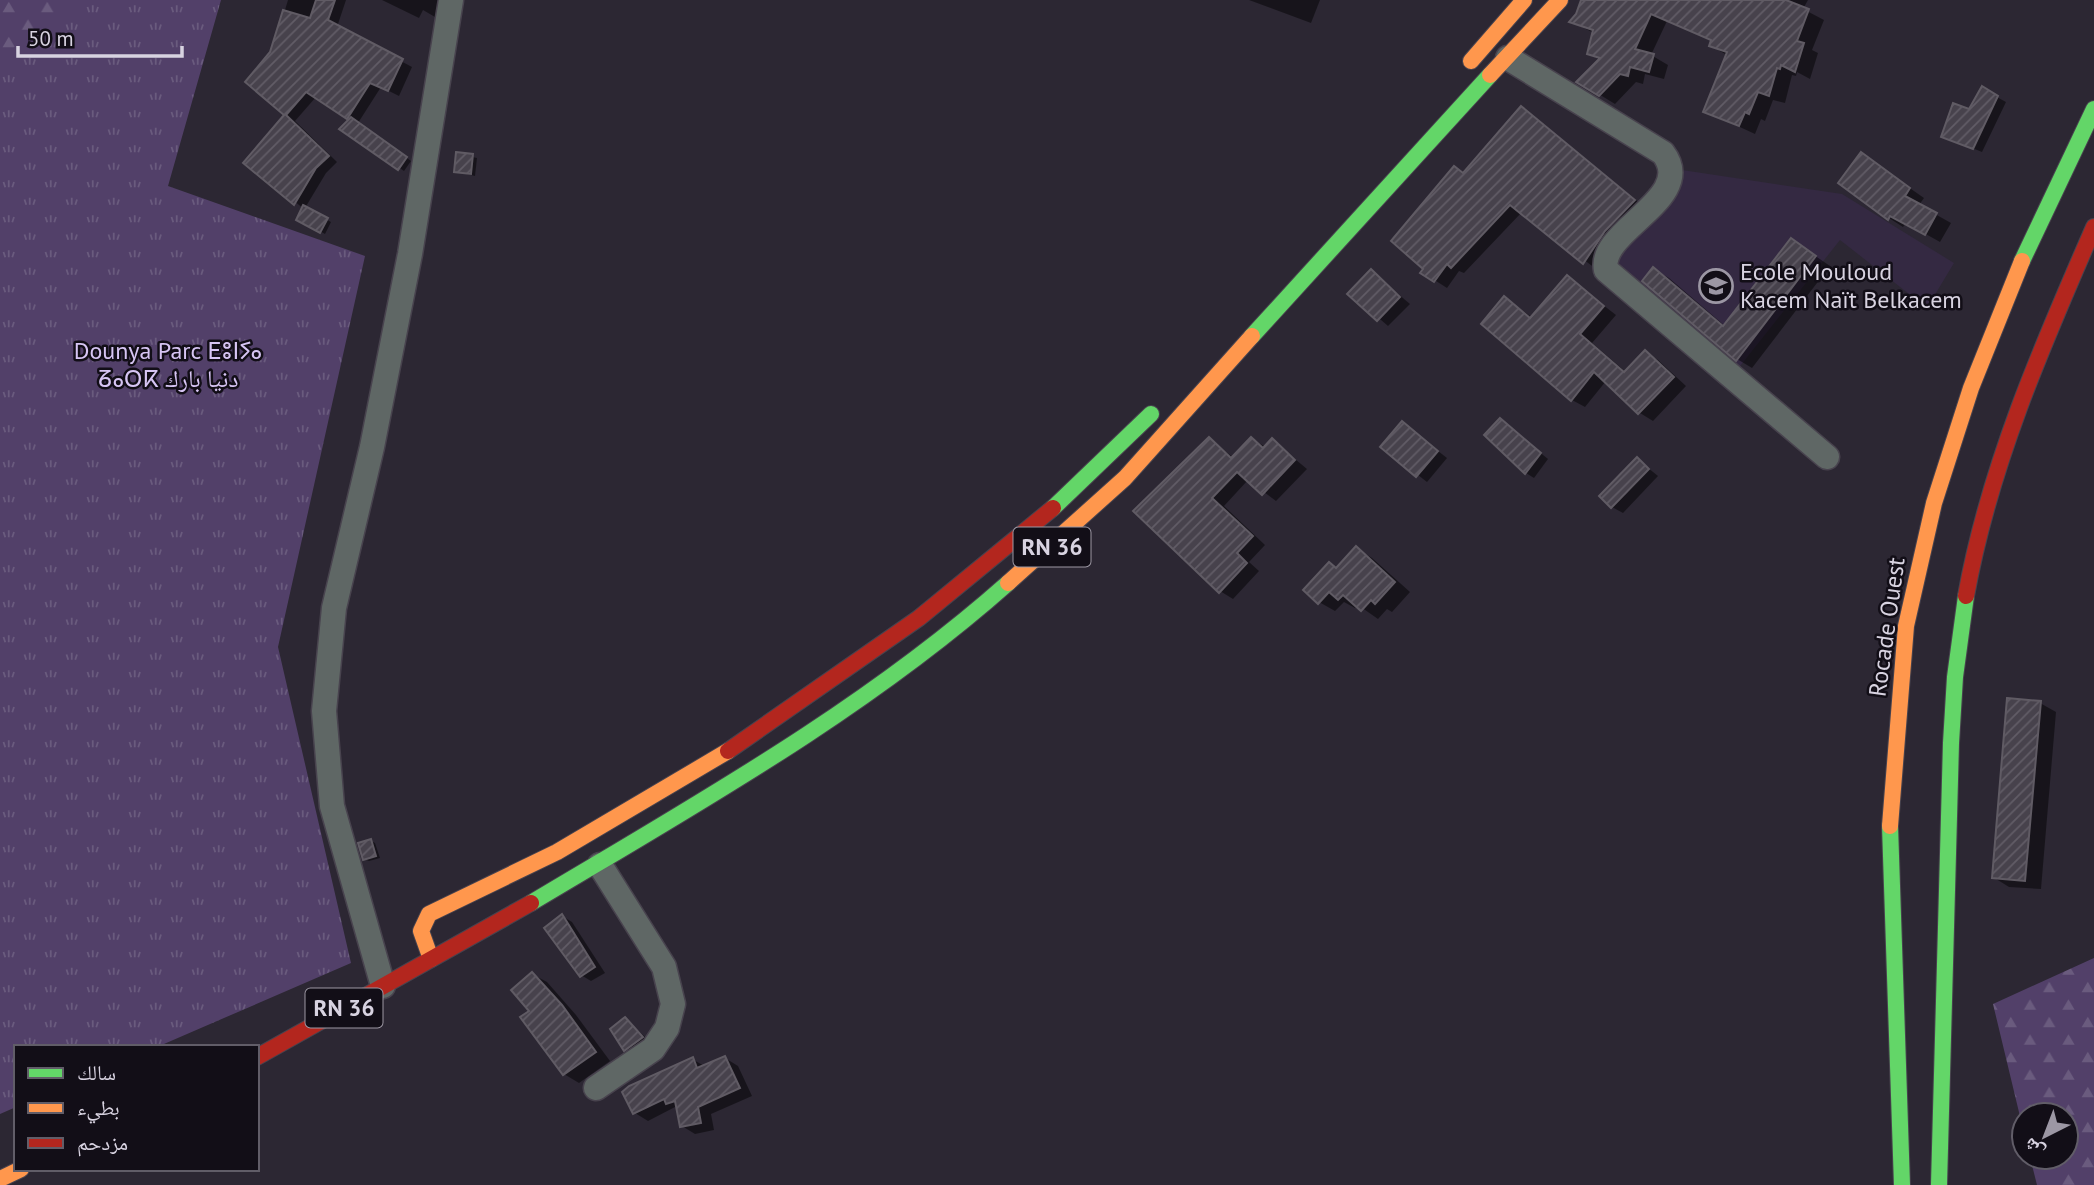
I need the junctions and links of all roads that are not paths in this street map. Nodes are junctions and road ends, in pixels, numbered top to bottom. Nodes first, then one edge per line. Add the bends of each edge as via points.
1 (452, 0) edge
2 (1524, 0) edge
3 (1560, 0) edge
4 (1508, 58) junction
5 (1462, 70) dead end
6 (2094, 109) edge
7 (2093, 232) edge
8 (1163, 401) dead end
9 (1827, 457) dead end
10 (600, 864) junction
11 (431, 959) junction
12 (383, 986) junction
13 (259, 1056) edge
14 (596, 1088) dead end
15 (17, 1171) edge
16 (0, 1179) edge
17 (1902, 1185) edge
18 (1939, 1185) edge

1 - 12 street via 405,279 334,608 324,711 332,806
2 - 5 main road
3 - 4 main road, RN 36
4 - 9 street via 1663,153 1671,167 1670,182 1609,251 1606,270
4 - 10 main road, RN 36 via 1399,172 1125,478 1038,559 859,699
6 - 17 main road, Rocade Ouest via 1992,334 1919,559 1906,626 1890,820
7 - 18 main road via 1998,466 1969,579 1951,696
8 - 11 main road, RN 36 via 998,553 805,700 587,835 429,914 421,931
10 - 11 main road, RN 36
10 - 14 street via 670,979 673,1004 667,1028 653,1049
11 - 12 main road, RN 36
12 - 13 main road, RN 36
15 - 16 main road

